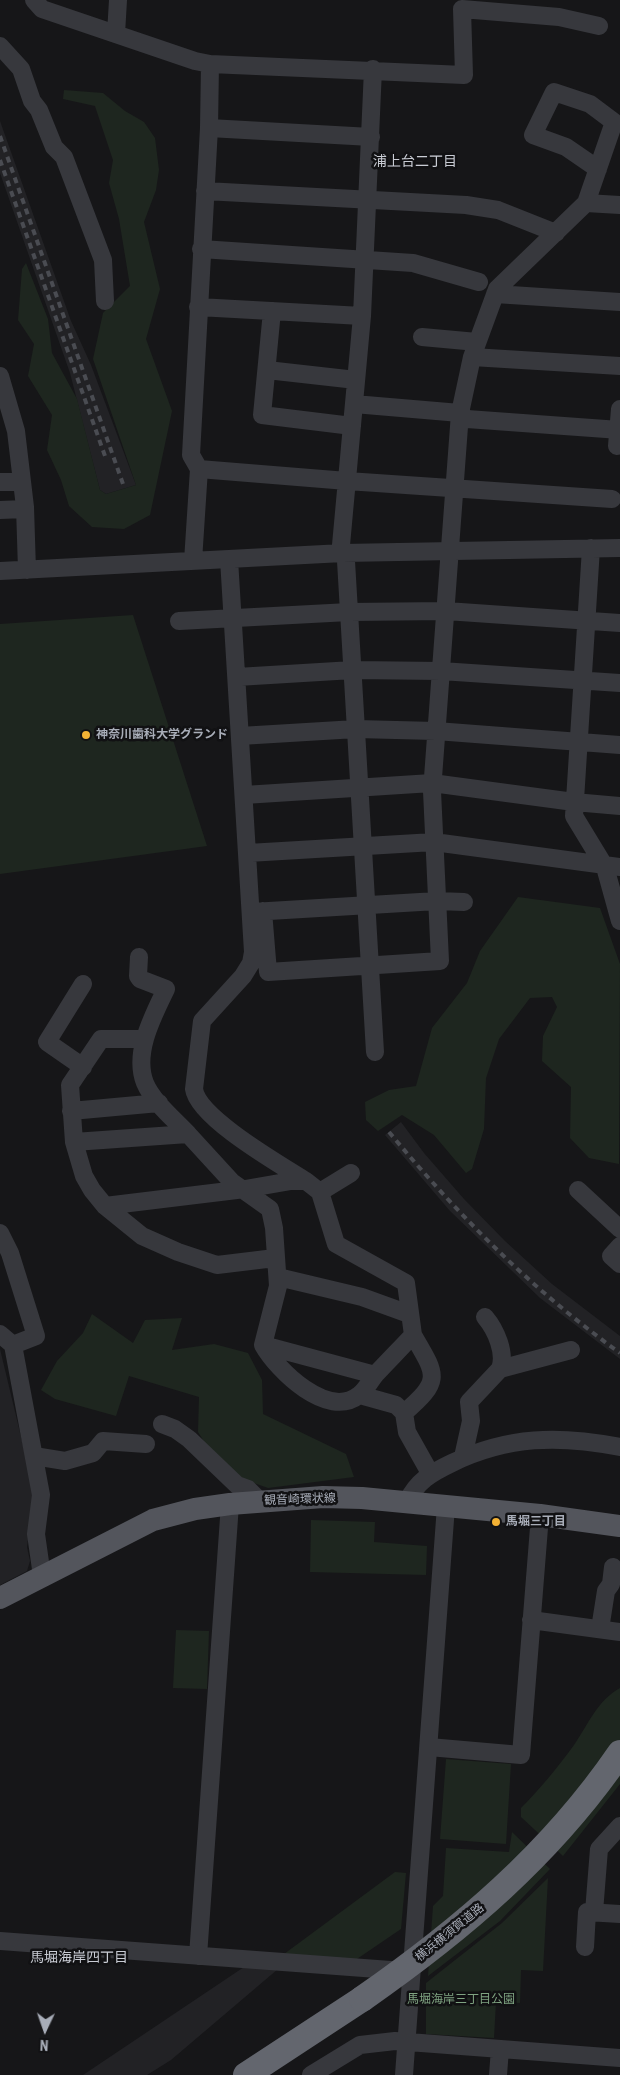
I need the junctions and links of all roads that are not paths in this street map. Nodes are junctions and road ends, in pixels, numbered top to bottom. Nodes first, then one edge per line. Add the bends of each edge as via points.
1 (34, 0) edge
2 (118, 0) edge
3 (600, 26) dead end
4 (116, 34) junction
5 (0, 46) edge
6 (210, 64) junction
7 (373, 69) junction
8 (209, 128) junction
9 (371, 137) junction
10 (598, 169) junction
11 (205, 191) junction
12 (368, 198) junction
13 (586, 203) junction
14 (620, 205) edge
15 (556, 233) junction
16 (201, 249) junction
17 (365, 259) junction
18 (479, 282) dead end
19 (495, 294) junction
20 (105, 302) dead end
21 (620, 302) edge
22 (198, 306) junction
23 (272, 311) junction
24 (362, 316) junction
25 (422, 338) dead end
26 (475, 349) junction
27 (620, 366) edge
28 (267, 370) junction
29 (0, 376) edge
30 (356, 380) junction
31 (354, 404) junction
32 (620, 409) edge
33 (460, 413) junction
34 (352, 426) junction
35 (8, 432) edge
36 (619, 435) edge
37 (199, 468) junction
38 (347, 481) junction
39 (0, 482) edge
40 (22, 482) junction
41 (455, 488) junction
42 (612, 499) dead end
43 (26, 509) junction
44 (0, 510) edge
45 (591, 548) junction
46 (620, 548) edge
47 (450, 552) junction
48 (343, 554) junction
49 (230, 559) junction
50 (193, 561) junction
51 (27, 570) junction
52 (0, 571) edge
53 (446, 611) junction
54 (349, 612) junction
55 (233, 618) junction
56 (179, 621) dead end
57 (586, 621) junction
58 (620, 623) edge
59 (353, 670) junction
60 (441, 671) junction
61 (237, 677) junction
62 (583, 681) junction
63 (620, 683) edge
64 (356, 729) junction
65 (436, 731) junction
66 (240, 736) junction
67 (578, 742) junction
68 (620, 745) edge
69 (432, 783) junction
70 (360, 788) junction
71 (244, 795) junction
72 (574, 802) junction
73 (620, 806) edge
74 (434, 842) junction
75 (363, 846) junction
76 (248, 853) junction
77 (612, 867) edge
78 (437, 900) junction
79 (464, 902) dead end
80 (367, 905) junction
81 (257, 911) junction
82 (620, 921) edge
83 (139, 957) dead end
84 (370, 965) junction
85 (84, 984) dead end
86 (145, 1040) junction
87 (375, 1052) dead end
88 (83, 1067) junction
89 (159, 1103) junction
90 (72, 1110) junction
91 (188, 1134) junction
92 (74, 1142) junction
93 (351, 1174) dead end
94 (306, 1181) junction
95 (246, 1189) junction
96 (578, 1190) dead end
97 (320, 1192) junction
98 (105, 1206) junction
99 (620, 1229) edge
100 (0, 1233) edge
101 (620, 1246) edge
102 (275, 1258) junction
103 (620, 1264) edge
104 (278, 1277) junction
105 (409, 1314) junction
106 (485, 1317) dead end
107 (413, 1335) junction
108 (7, 1340) edge
109 (263, 1345) junction
110 (571, 1350) dead end
111 (500, 1369) junction
112 (375, 1375) junction
113 (360, 1395) junction
114 (404, 1413) junction
115 (162, 1424) dead end
116 (146, 1444) dead end
117 (620, 1447) edge
118 (34, 1456) junction
119 (463, 1457) junction
120 (430, 1474) junction
121 (260, 1501) junction
122 (407, 1502) junction
123 (230, 1504) junction
124 (446, 1506) junction
125 (540, 1515) junction
126 (620, 1526) edge
127 (613, 1566) dead end
128 (42, 1576) junction
129 (0, 1598) edge
130 (531, 1620) junction
131 (600, 1629) junction
132 (620, 1632) edge
133 (429, 1747) junction
134 (620, 1753) edge
135 (620, 1766) edge
136 (619, 1829) edge
137 (594, 1912) junction
138 (620, 1914) edge
139 (0, 1941) edge
140 (585, 1947) dead end
141 (198, 1956) junction
142 (412, 1972) junction
143 (364, 2002) junction
144 (407, 2042) junction
145 (500, 2049) junction
146 (620, 2058) edge
147 (246, 2075) edge
148 (261, 2075) edge
149 (311, 2075) edge
150 (404, 2075) edge
151 (498, 2075) edge

1 - 4 street via 42,8
2 - 4 street
3 - 7 street via 558,17 462,9 464,75
4 - 6 street via 195,62
5 - 20 street via 21,69 54,147 64,157 103,260
6 - 7 street
6 - 8 street
7 - 9 street
8 - 9 street
8 - 11 street
9 - 12 street
10 - 10 street via 614,122 590,104 554,92 533,135 566,146
10 - 13 street
11 - 12 street
11 - 16 street
12 - 15 street via 498,210
12 - 17 street
13 - 14 street
13 - 15 street
15 - 19 street
16 - 17 street
16 - 22 street
17 - 18 street via 413,263
17 - 24 street
19 - 21 street
19 - 26 street
22 - 23 street
22 - 37 street via 191,455
23 - 24 street
23 - 28 street
24 - 30 street
25 - 26 street
26 - 27 street
26 - 33 street
28 - 30 street
28 - 34 street via 262,415
29 - 35 street
30 - 31 street
31 - 33 street
31 - 34 street
32 - 36 street
33 - 36 street via 467,419
33 - 41 street
34 - 38 street
35 - 40 street
37 - 38 street
37 - 50 street
38 - 41 street
38 - 48 street via 342,525
39 - 40 street
40 - 43 street
41 - 42 street
41 - 47 street
43 - 44 street
43 - 51 street
45 - 46 street
45 - 47 street
45 - 57 street
47 - 48 street
47 - 53 street
48 - 49 street
48 - 54 street
49 - 50 street
49 - 55 street
50 - 51 street
51 - 52 street
53 - 54 street
53 - 57 street
53 - 60 street
54 - 55 street
54 - 59 street
55 - 56 street
55 - 61 street
57 - 58 street
57 - 62 street
59 - 60 street
59 - 61 street
59 - 64 street
60 - 62 street
60 - 65 street
61 - 66 street
62 - 63 street
62 - 67 street
64 - 65 street
64 - 66 street
64 - 70 street
65 - 67 street
65 - 69 street
66 - 71 street
67 - 68 street
67 - 72 street
69 - 70 street
69 - 72 street
69 - 74 street
70 - 71 street
70 - 75 street
71 - 76 street
72 - 73 street
72 - 77 street via 574,816
74 - 75 street
74 - 77 street
74 - 78 street
75 - 76 street
75 - 80 street
76 - 81 street
77 - 82 street
78 - 79 street
78 - 80 street
78 - 84 street via 440,961
80 - 81 street
80 - 84 street
81 - 84 street via 268,972
81 - 94 street via 250,963 243,976 200,1026 195,1098 240,1138
83 - 86 street via 140,979 166,989
84 - 87 street
85 - 88 street via 47,1042
86 - 88 street via 102,1040
86 - 89 street via 142,1070 145,1083
88 - 90 street via 70,1085
89 - 90 street
89 - 91 street
90 - 92 street
91 - 92 street
91 - 95 street via 232,1182
92 - 98 street via 84,1176
93 - 97 street
94 - 95 street
94 - 97 street
95 - 98 street
95 - 102 street via 270,1209
96 - 99 street
97 - 105 street via 336,1244 406,1283
98 - 102 street via 142,1236 216,1265
100 - 108 street via 10,1253 36,1336
101 - 103 street via 611,1256
102 - 104 street
104 - 105 street via 362,1297
104 - 109 street
105 - 107 street
106 - 111 street via 503,1355
107 - 112 street
107 - 114 street via 431,1366 432,1378 430,1388
108 - 118 street
109 - 112 street
109 - 113 street via 271,1358 304,1388 324,1401 351,1400
110 - 111 street
111 - 119 street via 469,1402 471,1421
112 - 113 street
113 - 114 street via 396,1405
114 - 120 street via 407,1432
115 - 121 street via 189,1439 237,1486 248,1489
116 - 118 street via 103,1441 93,1453 65,1461
117 - 119 street via 540,1438 515,1441
118 - 128 street via 41,1495 36,1534
119 - 120 street
120 - 122 street via 416,1487
121 - 122 main road, 観音崎環状線 via 323,1497
121 - 123 main road, 観音崎環状線
122 - 124 main road, 観音崎環状線
123 - 128 main road, 観音崎環状線 via 154,1520
123 - 141 street
124 - 125 main road, 観音崎環状線
124 - 133 street
125 - 126 main road, 観音崎環状線
125 - 130 street
127 - 131 street
128 - 129 main road, 観音崎環状線
130 - 131 street
130 - 133 street via 521,1755
131 - 132 street
133 - 142 street
134 - 143 highway, 横浜横須賀道路, bridge via 566,1823 514,1878
135 - 143 highway, 横浜横須賀道路 via 573,1827 520,1885 446,1949
136 - 137 street via 598,1849
137 - 138 street
137 - 140 street via 587,1912
139 - 141 street
141 - 142 street
142 - 144 street
143 - 147 highway, 横浜横須賀道路
143 - 148 highway, 横浜横須賀道路
144 - 145 street
144 - 149 street via 360,2045
144 - 150 street
145 - 146 street
145 - 151 street

